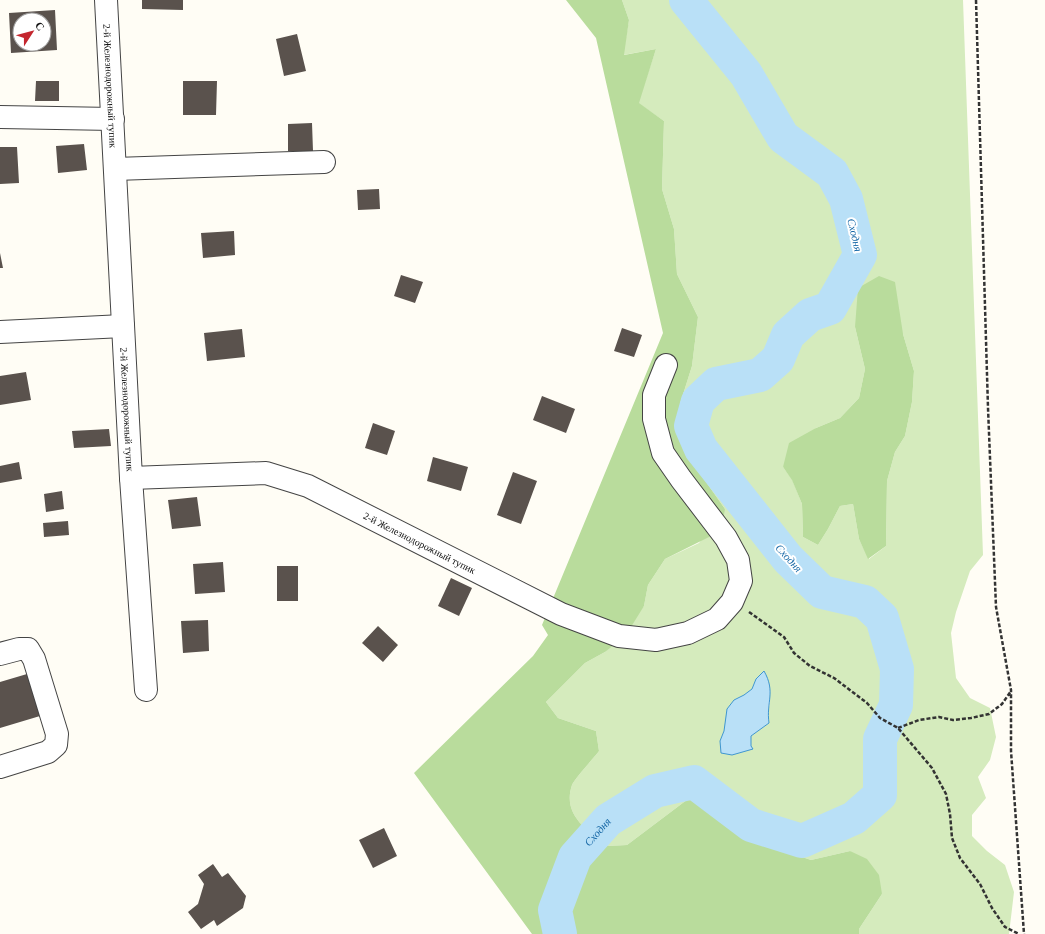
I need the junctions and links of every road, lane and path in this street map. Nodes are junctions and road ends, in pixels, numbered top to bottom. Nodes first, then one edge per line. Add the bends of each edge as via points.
1 (106, 0) edge
2 (976, 0) edge
3 (0, 117) edge
4 (113, 120) junction
5 (324, 162) dead end
6 (115, 169) junction
7 (124, 326) junction
8 (0, 332) edge
9 (666, 365) dead end
10 (131, 478) junction
11 (732, 602) junction
12 (0, 654) edge
13 (146, 690) dead end
14 (1011, 690) junction
15 (898, 728) junction
16 (0, 767) edge
17 (1019, 934) edge
18 (1024, 934) edge

1 - 4 street, 2-й Железнодорожный тупик
2 - 14 path via 996,607
3 - 4 street
4 - 6 street, 2-й Железнодорожный тупик
5 - 6 street
6 - 7 street, 2-й Железнодорожный тупик
7 - 8 street
7 - 10 street, 2-й Железнодорожный тупик
9 - 11 street, 2-й Железнодорожный тупик via 654,395 654,419 663,453 726,538 738,560 741,581
10 - 11 street, 2-й Железнодорожный тупик via 266,473 301,484 561,614 619,636 656,640 688,633 717,619
10 - 13 street
11 - 15 path via 784,637 794,653 810,666 852,690 880,718
12 - 16 street via 28,649 34,658 57,734 56,745 48,752
14 - 15 path via 1002,704 988,714 953,720 939,717 919,720
14 - 18 path via 1011,751
15 - 17 path via 932,768 946,794 952,838 960,858 980,884 1005,927

